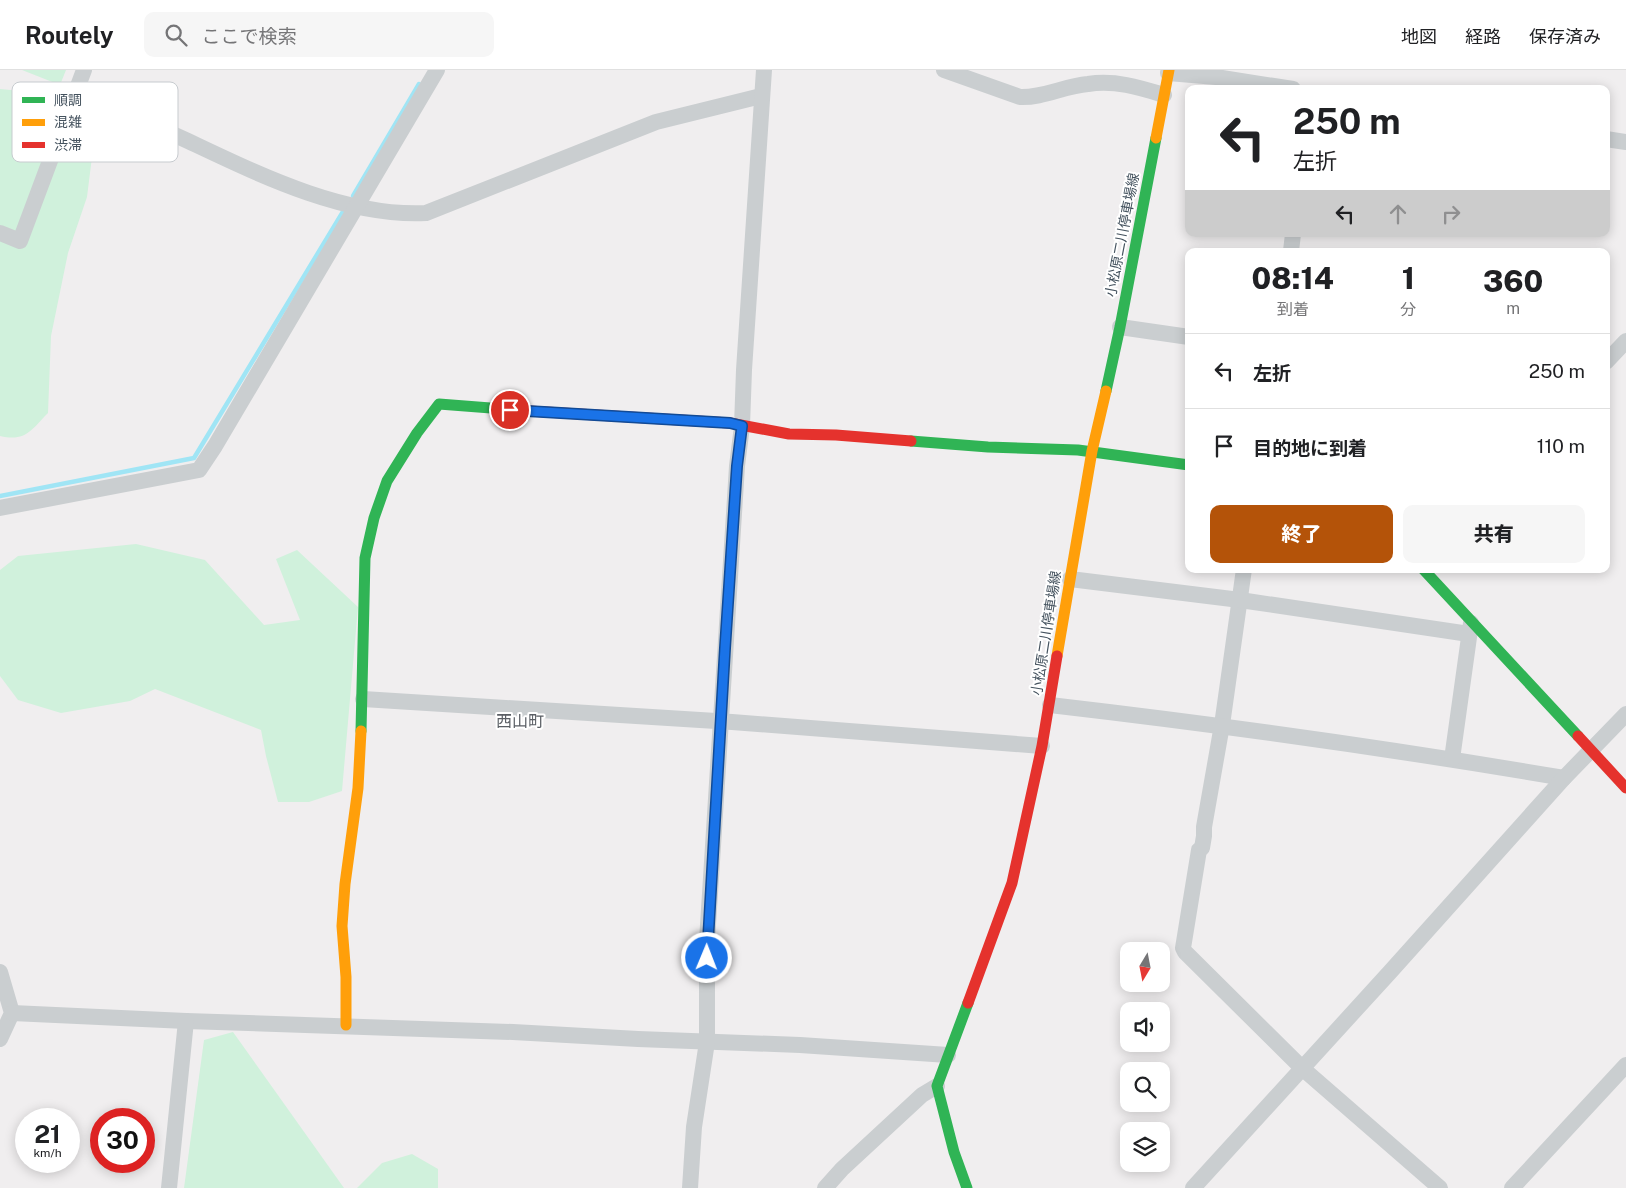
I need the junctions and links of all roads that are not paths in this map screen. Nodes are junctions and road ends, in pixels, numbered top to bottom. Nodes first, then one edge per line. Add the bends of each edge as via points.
1 (84, 70) edge
2 (436, 70) edge
3 (764, 70) edge
4 (944, 70) edge
5 (1168, 71) edge
6 (79, 82) edge
7 (1267, 85) edge
8 (1164, 95) junction
9 (761, 96) junction
10 (178, 137) edge
11 (1610, 140) edge
12 (1626, 142) edge
13 (49, 162) edge
14 (356, 206) junction
15 (0, 233) edge
16 (1120, 327) junction
17 (1185, 336) edge
18 (1626, 341) edge
19 (1610, 358) edge
20 (742, 426) junction
21 (1092, 451) junction
22 (1185, 464) edge
23 (0, 508) edge
24 (1243, 573) edge
25 (1425, 573) edge
26 (1070, 579) junction
27 (1240, 600) junction
28 (1470, 627) junction
29 (363, 699) junction
30 (1050, 705) junction
31 (1626, 714) edge
32 (722, 722) junction
33 (1222, 726) junction
34 (1042, 746) junction
35 (1591, 752) junction
36 (1452, 760) junction
37 (1564, 778) junction
38 (1626, 788) edge
39 (0, 972) edge
40 (12, 1013) junction
41 (186, 1021) junction
42 (346, 1025) junction
43 (0, 1039) edge
44 (707, 1042) junction
45 (948, 1055) junction
46 (1626, 1065) edge
47 (1302, 1068) junction
48 (937, 1086) junction
49 (169, 1188) edge
50 (690, 1188) edge
51 (825, 1188) edge
52 (967, 1188) edge
53 (1193, 1188) edge
54 (1440, 1188) edge
55 (1512, 1188) edge

1 - 6 street
2 - 14 street
3 - 9 street
4 - 8 street via 1020,97 1088,84 1124,83
5 - 7 street
5 - 8 street, 小松原二川停車場線
8 - 16 street, 小松原二川停車場線
9 - 14 street via 656,122 426,213 408,214
9 - 20 street
10 - 14 street via 304,191
11 - 12 street
13 - 15 street via 20,241
14 - 23 street via 199,470
16 - 17 street
16 - 21 street, 小松原二川停車場線
18 - 19 street
20 - 21 street via 789,434 988,448
20 - 29 street via 439,404 387,481 374,518 365,558
20 - 32 street
21 - 22 street
21 - 26 street, 小松原二川停車場線
24 - 27 street
25 - 28 street
26 - 27 street
26 - 30 street, 小松原二川停車場線
27 - 28 street
27 - 33 street
28 - 35 street
28 - 36 street
29 - 32 street
29 - 42 street via 358,788 342,926
30 - 33 street
30 - 34 street, 小松原二川停車場線
31 - 35 street
32 - 34 street
32 - 44 street via 707,941
33 - 36 street
33 - 47 street via 1184,948
34 - 45 street, 小松原二川停車場線 via 1012,883
35 - 37 street
35 - 38 street
36 - 37 street
37 - 47 street
39 - 40 street
40 - 41 street
40 - 43 street
41 - 42 street
41 - 49 street
42 - 44 street
44 - 45 street
44 - 50 street via 694,1127
45 - 48 street, 小松原二川停車場線
46 - 55 street
47 - 53 street
47 - 54 street
48 - 51 street via 922,1095
48 - 52 street

